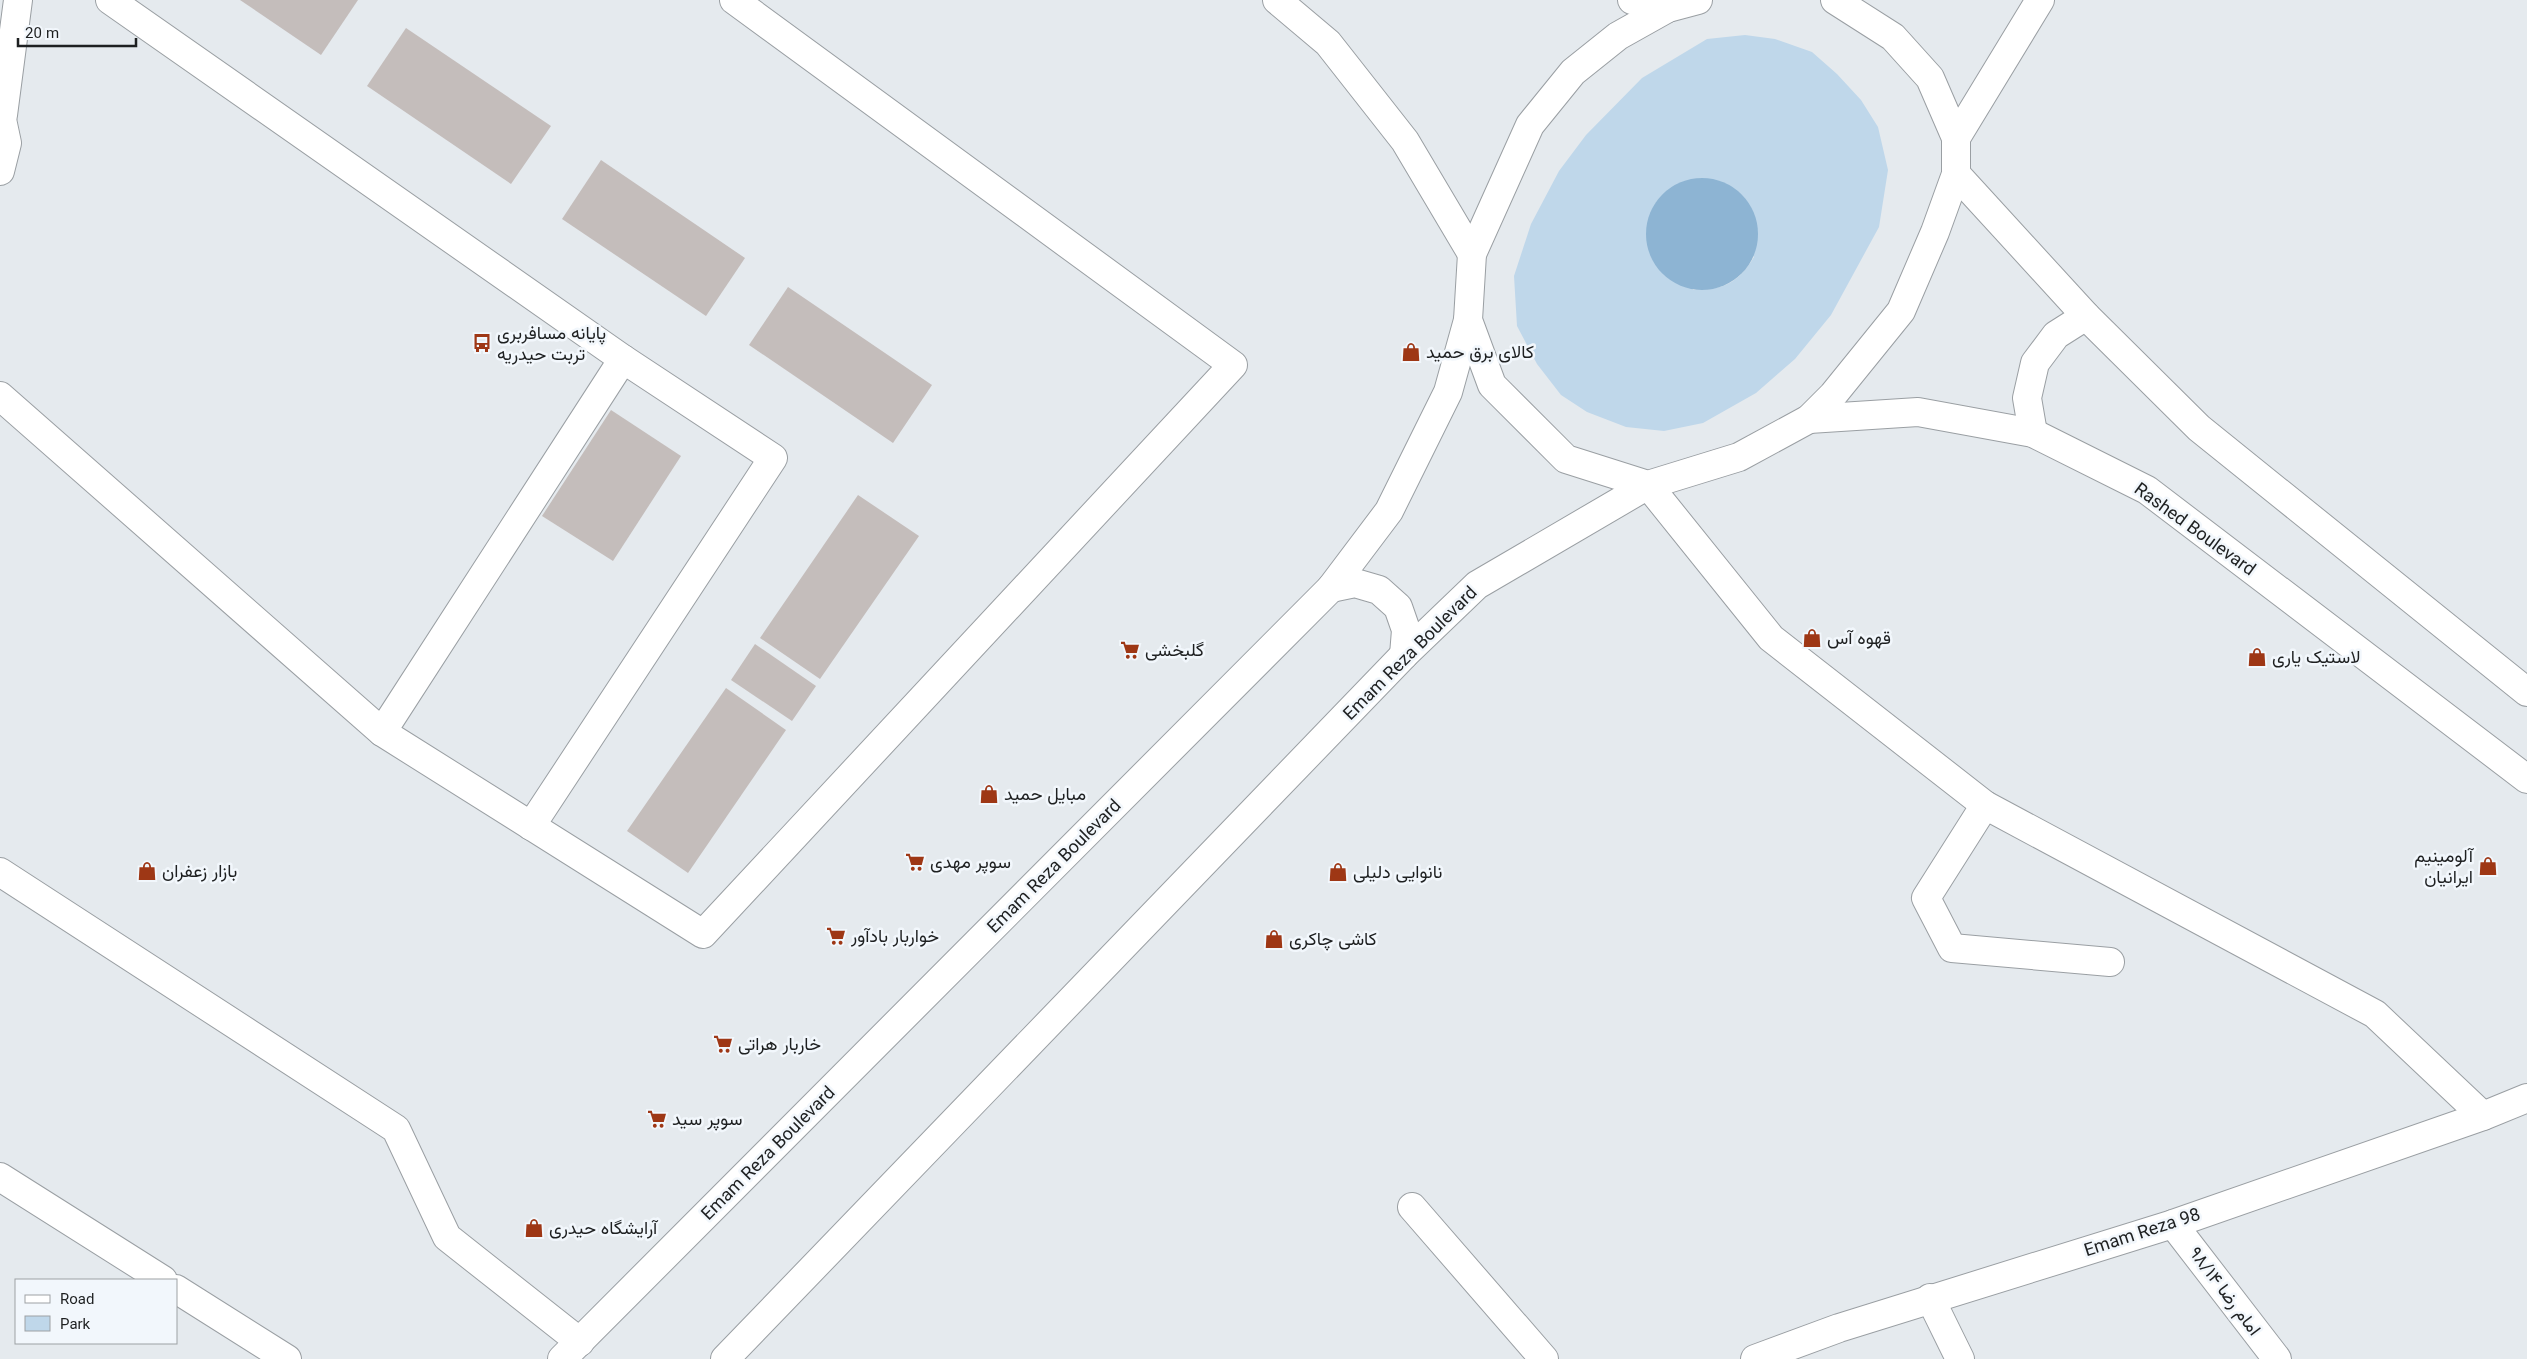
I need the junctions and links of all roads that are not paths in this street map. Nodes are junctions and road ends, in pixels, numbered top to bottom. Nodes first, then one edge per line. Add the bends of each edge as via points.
1 (18, 0) edge
2 (110, 0) edge
3 (734, 0) edge
4 (1277, 0) edge
5 (1632, 0) edge
6 (1698, 0) edge
7 (1835, 0) edge
8 (2040, 0) edge
9 (1668, 8) junction
10 (1, 113) edge
11 (1956, 138) junction
12 (0, 171) edge
13 (1956, 174) junction
14 (1472, 254) junction
15 (2086, 316) junction
16 (1468, 320) junction
17 (623, 359) junction
18 (0, 396) edge
19 (1809, 418) junction
20 (2033, 433) junction
21 (1648, 485) junction
22 (1331, 588) junction
23 (1404, 655) junction
24 (2527, 692) edge
25 (382, 732) junction
26 (2527, 779) edge
27 (1985, 805) junction
28 (531, 826) junction
29 (0, 872) edge
30 (2110, 962) dead end
31 (2527, 1098) edge
32 (2483, 1116) junction
33 (0, 1177) edge
34 (1412, 1207) dead end
35 (2173, 1224) junction
36 (161, 1279) edge
37 (178, 1290) edge
38 (1930, 1298) junction
39 (571, 1350) edge
40 (287, 1359) edge
41 (725, 1359) edge
42 (1544, 1359) edge
43 (1755, 1359) edge
44 (1960, 1359) edge
45 (2277, 1359) edge

1 - 10 main road
2 - 17 main road
3 - 28 main road via 1233,364 703,934
4 - 14 main road via 1328,43 1405,141
5 - 9 main road
6 - 9 main road
7 - 11 main road via 1893,37 1930,78
8 - 11 main road
9 - 14 main road via 1618,36 1573,72 1530,125
10 - 12 main road via 7,143
11 - 13 main road
13 - 15 main road
13 - 19 main road via 1935,232 1900,310 1833,395
14 - 16 main road
15 - 20 main road via 2056,335 2035,363 2027,398
15 - 24 main road via 2199,428
16 - 21 main road via 1492,385 1566,459
16 - 22 main road, Emam Reza Boulevard via 1448,392 1388,511
17 - 25 main road
17 - 28 main road via 773,458
18 - 25 main road
19 - 20 main road, Rashed Boulevard via 1918,412
19 - 21 main road, Emam Reza Boulevard via 1739,457
20 - 26 main road, Rashed Boulevard via 2147,490
21 - 23 main road, Emam Reza Boulevard via 1477,585
21 - 27 main road via 1771,638
22 - 23 main road via 1356,583 1379,590 1398,607 1406,630
22 - 39 main road, Emam Reza Boulevard
23 - 41 main road, Emam Reza Boulevard
25 - 28 main road
27 - 30 main road via 1926,898 1952,948
27 - 32 main road via 2374,1014
29 - 39 main road via 396,1129 447,1237
31 - 32 main road, Emam Reza 98
32 - 35 main road, Emam Reza 98
33 - 36 main road
34 - 42 main road
35 - 38 main road, Emam Reza 98
35 - 45 main road, امام رضا ٩٨/١۴
37 - 40 main road
38 - 43 main road, Emam Reza 98
38 - 44 main road

